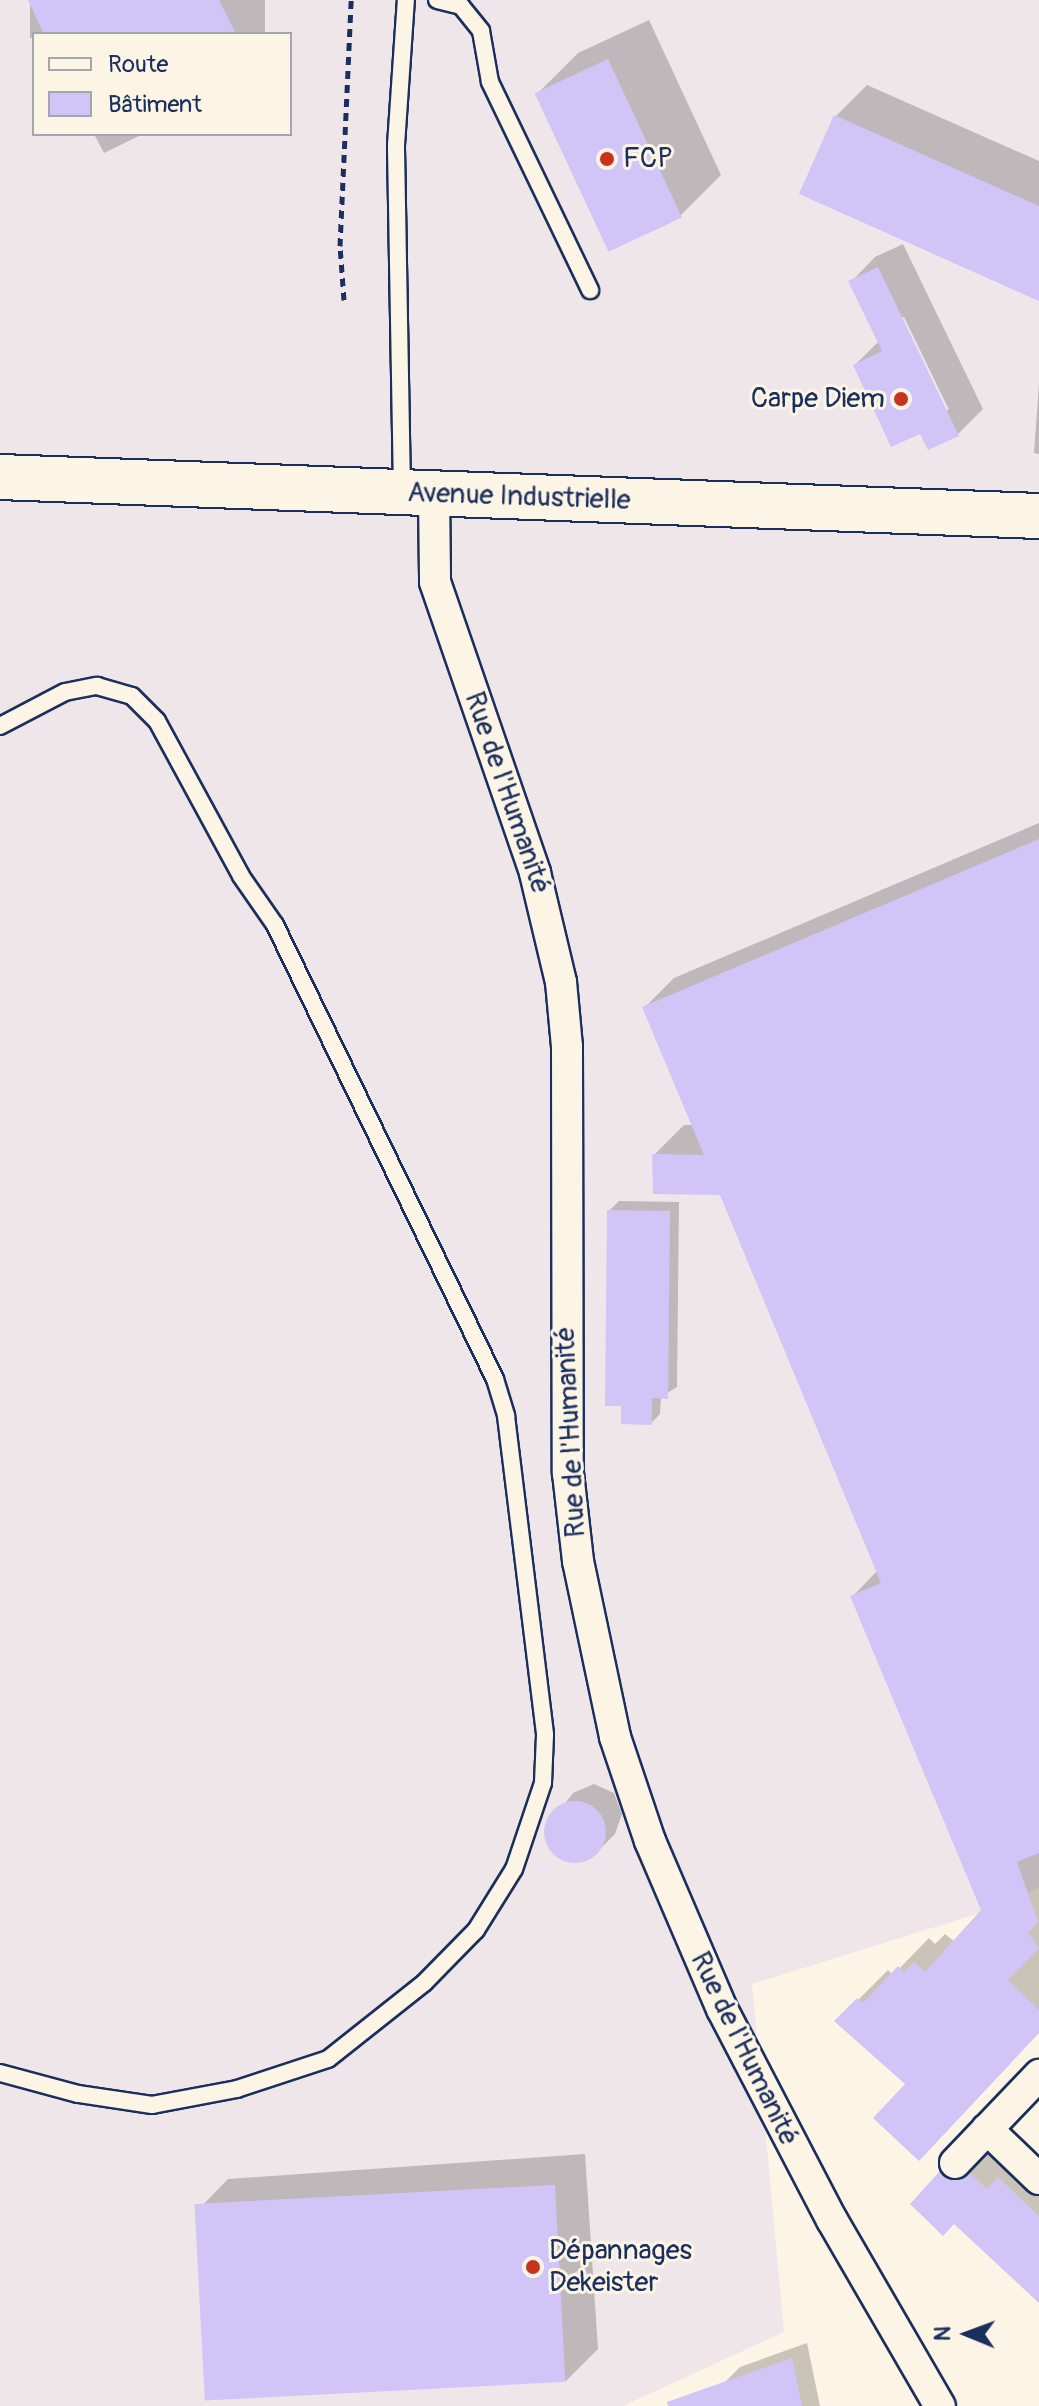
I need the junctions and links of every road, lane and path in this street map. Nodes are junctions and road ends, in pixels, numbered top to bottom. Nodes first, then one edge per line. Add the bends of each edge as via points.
1 (351, 0) edge
2 (406, 0) edge
3 (437, 0) edge
4 (590, 290) dead end
5 (344, 300) dead end
6 (0, 477) edge
7 (418, 493) junction
8 (1039, 516) edge
9 (0, 726) edge
10 (0, 2073) edge
11 (1039, 2075) edge
12 (987, 2129) junction
13 (955, 2163) dead end
14 (1039, 2179) edge
15 (940, 2406) edge

1 - 5 path via 340,246
2 - 7 lane via 396,145
3 - 4 lane via 461,6 481,31 490,82
6 - 7 street, Avenue Industrielle
7 - 8 street, Avenue Industrielle
7 - 15 street, Rue de l'Humanité via 435,582 535,873 561,982 567,1047 568,1473 580,1575 615,1737 650,1841 722,2009 832,2220
9 - 10 lane via 65,692 97,686 132,696 157,721 241,876 275,925 495,1379 506,1416 545,1735 543,1783 514,1869 476,1930 424,1983 328,2059 237,2089 152,2105 78,2094
11 - 12 street
12 - 13 street
12 - 14 street

